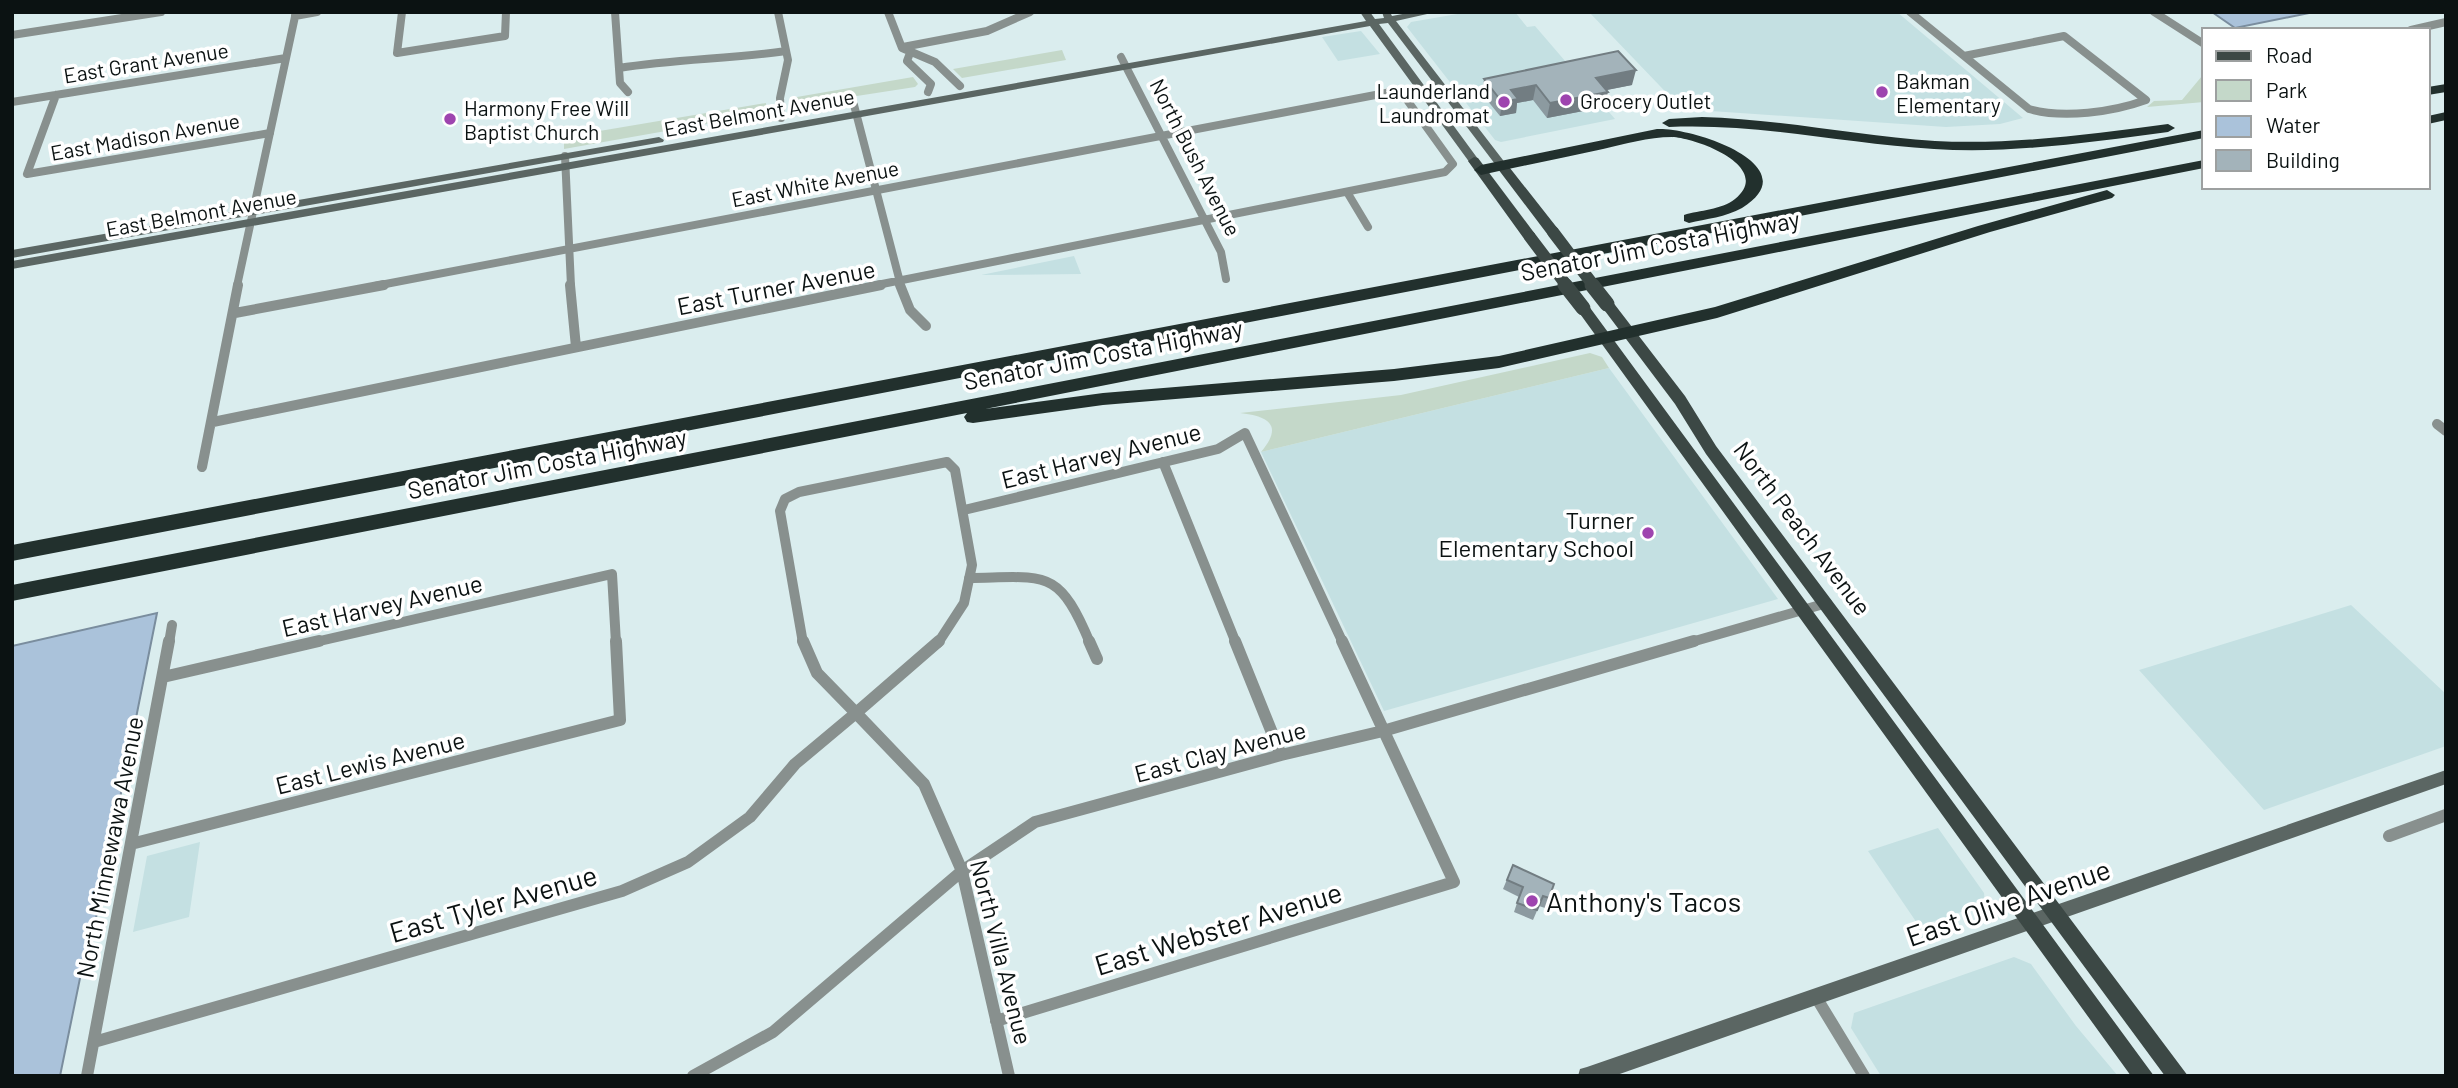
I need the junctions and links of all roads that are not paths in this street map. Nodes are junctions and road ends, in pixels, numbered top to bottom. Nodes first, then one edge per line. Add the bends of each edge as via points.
1 (101, 12) edge
2 (161, 12) edge
3 (317, 12) edge
4 (402, 12) edge
5 (506, 12) edge
6 (626, 12) edge
7 (778, 12) edge
8 (888, 12) edge
9 (1030, 12) edge
10 (1380, 12) edge
11 (1430, 12) edge
12 (1910, 12) edge
13 (2154, 12) edge
14 (615, 13) edge
15 (295, 14) edge
16 (1368, 16) edge
17 (1388, 16) edge
18 (97, 22) junction
19 (2446, 22) edge
20 (2420, 28) edge
21 (12, 34) edge
22 (2202, 43) edge
23 (903, 47) junction
24 (786, 51) junction
25 (910, 53) junction
26 (1964, 56) junction
27 (286, 58) junction
28 (1124, 62) junction
29 (619, 68) junction
30 (960, 86) junction
31 (628, 92) dead end
32 (928, 92) junction
33 (1402, 93) joint
34 (56, 94) junction
35 (12, 102) edge
36 (855, 109) junction
37 (781, 118) junction
38 (2202, 124) edge
39 (270, 133) junction
40 (2202, 134) edge
41 (1162, 136) junction
42 (566, 161) junction
43 (1499, 161) junction
44 (2202, 164) edge
45 (1477, 165) junction
46 (2202, 172) edge
47 (877, 189) junction
48 (1347, 192) junction
49 (251, 217) junction
50 (1206, 221) junction
51 (1368, 227) dead end
52 (567, 247) junction
53 (12, 254) edge
54 (12, 265) edge
55 (1226, 279) dead end
56 (899, 282) junction
57 (235, 313) junction
58 (1234, 320) junction
59 (926, 326) dead end
60 (1630, 334) junction
61 (1605, 339) junction
62 (576, 347) junction
63 (213, 422) junction
64 (1675, 432) junction
65 (771, 444) junction
66 (1163, 462) junction
67 (202, 467) dead end
68 (1730, 474) junction
69 (1710, 480) junction
70 (964, 510) junction
71 (1767, 523) junction
72 (12, 552) edge
73 (969, 578) junction
74 (12, 593) edge
75 (1827, 603) junction
76 (1805, 609) junction
77 (172, 625) dead end
78 (1097, 659) dead end
79 (163, 677) junction
80 (856, 716) junction
81 (620, 720) joint
82 (1383, 732) junction
83 (1281, 755) junction
84 (2446, 777) edge
85 (2446, 815) edge
86 (2389, 835) dead end
87 (131, 845) junction
88 (962, 871) junction
89 (2056, 913) junction
90 (2031, 922) junction
91 (1816, 998) junction
92 (996, 1021) junction
93 (94, 1042) junction
94 (87, 1076) edge
95 (693, 1076) edge
96 (1009, 1076) edge
97 (1587, 1076) edge
98 (1864, 1076) edge
99 (2144, 1076) edge
100 (2178, 1076) edge

1 - 18 street
2 - 18 street
3 - 15 street
4 - 5 street via 397,53 505,36
6 - 14 street
7 - 24 street
8 - 23 street
9 - 23 street via 987,31
10 - 16 main road, East Belmont Avenue
11 - 17 main road, East Belmont Avenue
12 - 26 street
13 - 22 street
14 - 29 street
15 - 27 street
16 - 17 main road, East Belmont Avenue
16 - 28 main road, East Belmont Avenue
16 - 45 main road, North Peach Avenue
17 - 43 main road, North Peach Avenue
18 - 21 street
19 - 20 street
23 - 25 street
24 - 29 street
24 - 37 street
25 - 30 street via 929,57
25 - 32 street via 907,61 931,84
26 - 26 street via 2064,36 2146,100 2039,114
27 - 34 street, East Grant Avenue
27 - 39 street
28 - 30 main road, East Belmont Avenue
28 - 36 main road, East Belmont Avenue
28 - 41 street, North Bush Avenue
29 - 31 street via 620,83
30 - 32 main road, East Belmont Avenue
32 - 36 main road, East Belmont Avenue
33 - 41 street, East White Avenue
33 - 48 street, East Turner Avenue via 1451,160 1451,169
34 - 35 street, East Grant Avenue
34 - 39 street, East Madison Avenue via 27,174
36 - 37 main road, East Belmont Avenue
36 - 42 main road, East Belmont Avenue
36 - 47 street
37 - 42 main road, East Belmont Avenue
38 - 43 highway via 2030,144 1967,146 1688,122
39 - 49 street
40 - 58 highway, Senator Jim Costa Highway
41 - 47 street, East White Avenue
41 - 50 street, North Bush Avenue
42 - 49 main road, East Belmont Avenue
42 - 52 street
43 - 45 highway
43 - 58 highway via 1676,133 1727,147 1746,163 1753,178 1746,196 1721,211
43 - 60 main road, North Peach Avenue, bridge
44 - 65 highway, Senator Jim Costa Highway
45 - 61 main road, North Peach Avenue, bridge
46 - 60 highway via 2042,212 1768,298
47 - 52 street, East White Avenue
47 - 56 street
48 - 50 street, East Turner Avenue
48 - 51 street
49 - 53 main road, East Belmont Avenue
49 - 54 main road, East Belmont Avenue
49 - 57 street
50 - 55 street, North Bush Avenue via 1221,251
50 - 56 street, East Turner Avenue
52 - 57 street, East White Avenue
52 - 62 street
56 - 59 street via 910,310
56 - 62 street, East Turner Avenue
57 - 63 street
58 - 72 highway, Senator Jim Costa Highway
60 - 61 highway
60 - 68 main road, North Peach Avenue
61 - 64 main road, North Peach Avenue
61 - 65 highway via 1443,370 1103,399
62 - 63 street, East Turner Avenue
63 - 67 street
64 - 68 main road via 1698,445 1718,470
64 - 69 main road, North Peach Avenue
65 - 74 highway, Senator Jim Costa Highway
66 - 70 street, East Harvey Avenue
66 - 82 street, East Harvey Avenue via 1218,449 1245,433
66 - 83 street
68 - 71 main road, North Peach Avenue
69 - 71 main road via 1723,482 1747,510
69 - 76 main road, North Peach Avenue
70 - 73 street via 972,565
70 - 80 street, North Villa Avenue via 955,470 947,462 799,492 785,499 780,511 802,640 817,673
71 - 75 main road, North Peach Avenue
73 - 78 street via 1031,579 1058,586 1068,597
73 - 80 street via 964,603 935,648
75 - 76 street, East Clay Avenue
75 - 89 main road, North Peach Avenue
76 - 82 street, East Clay Avenue
76 - 90 main road, North Peach Avenue
77 - 79 street, North Minnewawa Avenue
79 - 81 street, East Harvey Avenue via 612,574
79 - 87 street, North Minnewawa Avenue
80 - 88 street, North Villa Avenue via 924,784
80 - 93 street, East Tyler Avenue via 795,764 750,817 688,862 622,891
81 - 87 street, East Lewis Avenue
82 - 83 street, East Clay Avenue
82 - 92 street, East Webster Avenue via 1454,882
83 - 88 street, East Clay Avenue via 1035,822
84 - 89 main road, East Olive Avenue
85 - 86 street
87 - 93 street, North Minnewawa Avenue
88 - 92 street, North Villa Avenue
88 - 95 street, East Clay Avenue via 773,1032
89 - 90 main road, East Olive Avenue
89 - 100 main road, North Peach Avenue
90 - 91 main road, East Olive Avenue
90 - 99 main road, North Peach Avenue
91 - 97 main road, East Olive Avenue
91 - 98 street
92 - 96 street, North Villa Avenue
93 - 94 street, North Minnewawa Avenue

